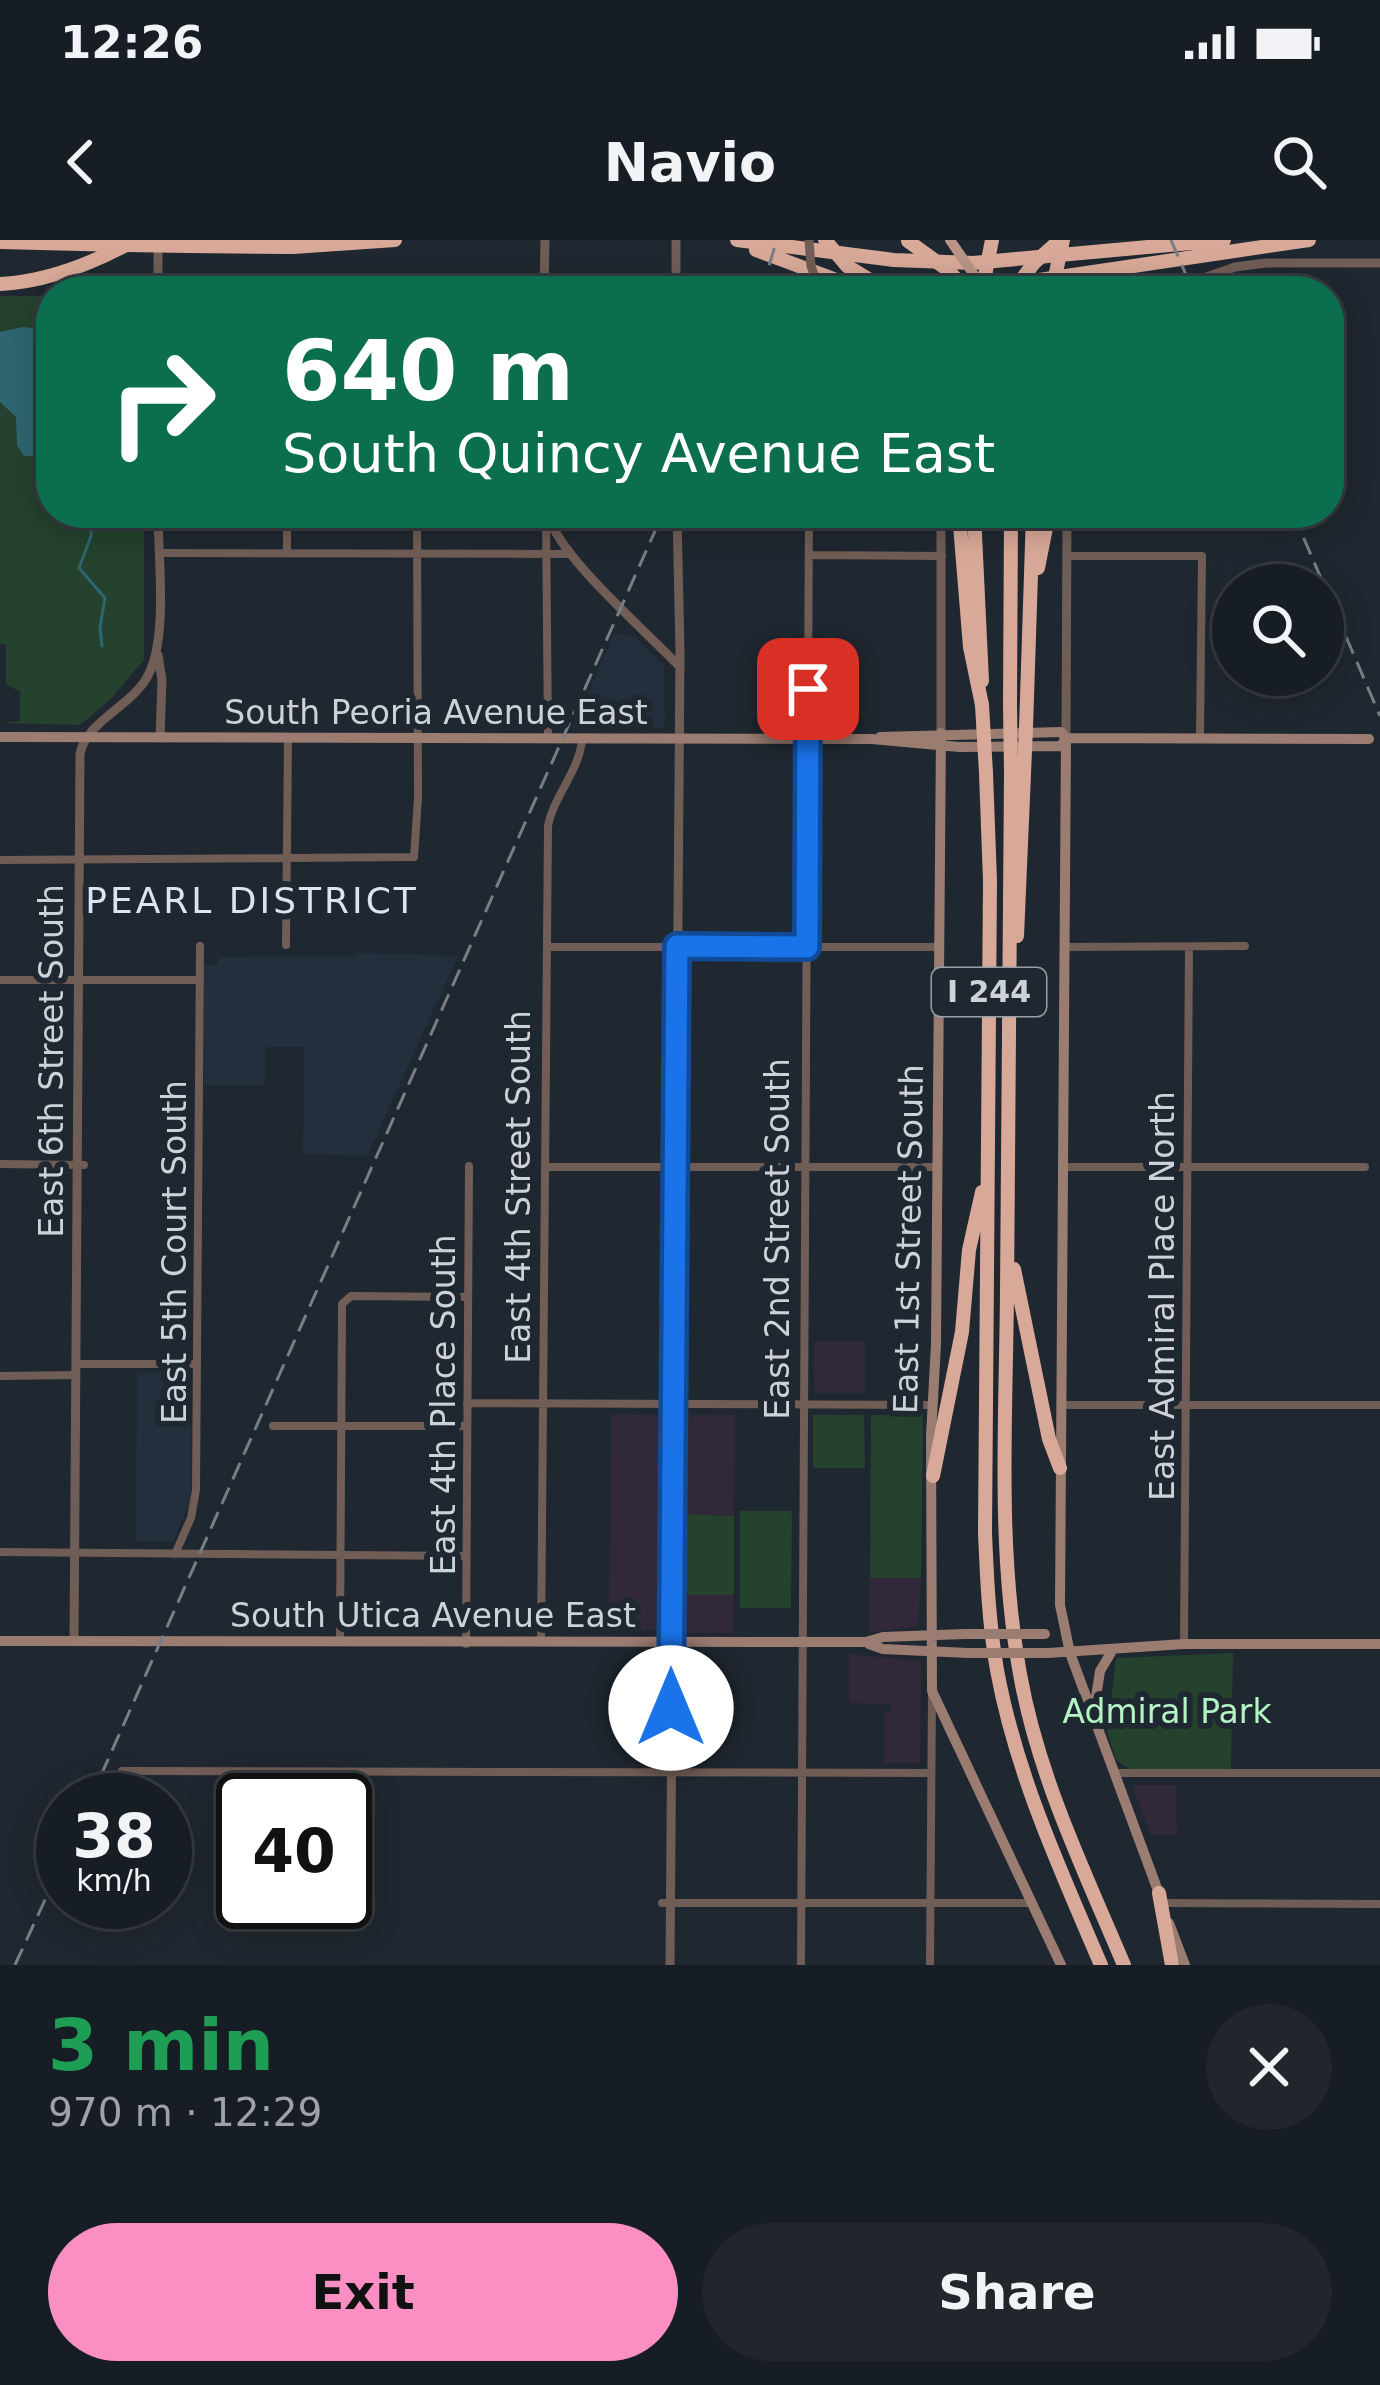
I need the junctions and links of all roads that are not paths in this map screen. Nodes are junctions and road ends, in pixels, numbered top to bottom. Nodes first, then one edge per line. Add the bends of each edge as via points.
1 (158, 240) edge
2 (395, 240) edge
3 (544, 240) edge
4 (676, 240) edge
5 (733, 240) edge
6 (809, 240) edge
7 (825, 240) edge
8 (950, 240) edge
9 (992, 240) edge
10 (1061, 240) edge
11 (1129, 240) edge
12 (1309, 240) edge
13 (906, 241) edge
14 (0, 242) edge
15 (126, 245) junction
16 (1226, 245) edge
17 (1077, 255) junction
18 (1380, 263) edge
19 (45, 276) edge
20 (158, 276) edge
21 (544, 276) edge
22 (676, 276) edge
23 (815, 276) edge
24 (837, 276) edge
25 (858, 276) edge
26 (953, 276) edge
27 (973, 276) edge
28 (986, 276) edge
29 (1024, 276) edge
30 (1051, 276) edge
31 (1055, 276) edge
32 (1115, 276) edge
33 (1207, 276) edge
34 (36, 279) edge
35 (0, 284) edge
36 (158, 528) edge
37 (287, 528) edge
38 (418, 528) edge
39 (546, 528) edge
40 (552, 528) edge
41 (677, 528) edge
42 (809, 528) edge
43 (941, 528) edge
44 (960, 528) edge
45 (975, 528) edge
46 (1006, 528) edge
47 (1032, 528) edge
48 (1046, 528) edge
49 (1067, 528) edge
50 (158, 553) junction
51 (287, 554) junction
52 (418, 554) junction
53 (547, 554) junction
54 (572, 554) junction
55 (809, 555) junction
56 (942, 556) junction
57 (1067, 556) junction
58 (1029, 614) junction
59 (157, 650) junction
60 (678, 665) junction
61 (982, 704) junction
62 (0, 737) edge
63 (83, 737) junction
64 (160, 738) junction
65 (288, 738) junction
66 (418, 738) junction
67 (1066, 738) junction
68 (548, 739) junction
69 (582, 739) junction
70 (677, 739) junction
71 (808, 739) junction
72 (941, 739) junction
73 (1200, 739) junction
74 (1370, 739) dead end
75 (1017, 774) junction
76 (287, 859) junction
77 (0, 860) edge
78 (80, 860) junction
79 (286, 945) dead end
80 (200, 946) dead end
81 (677, 946) junction
82 (1245, 946) dead end
83 (547, 947) junction
84 (807, 947) junction
85 (939, 947) junction
86 (1065, 947) junction
87 (1189, 947) junction
88 (0, 980) edge
89 (200, 980) junction
90 (78, 981) junction
91 (0, 1164) edge
92 (988, 1164) junction
93 (81, 1165) junction
94 (469, 1166) dead end
95 (545, 1166) junction
96 (675, 1166) junction
97 (804, 1167) junction
98 (1064, 1167) junction
99 (1365, 1167) dead end
100 (938, 1168) junction
101 (1187, 1168) junction
102 (1008, 1241) junction
103 (469, 1297) junction
104 (197, 1364) junction
105 (76, 1369) junction
106 (0, 1376) edge
107 (467, 1403) junction
108 (543, 1404) junction
109 (673, 1404) junction
110 (803, 1404) junction
111 (933, 1405) junction
112 (1061, 1405) junction
113 (1186, 1405) junction
114 (1380, 1405) edge
115 (273, 1426) dead end
116 (341, 1426) junction
117 (467, 1426) junction
118 (1060, 1468) junction
119 (933, 1476) junction
120 (0, 1552) edge
121 (74, 1552) junction
122 (175, 1554) junction
123 (339, 1555) junction
124 (466, 1556) junction
125 (1064, 1634) junction
126 (932, 1635) junction
127 (0, 1641) edge
128 (74, 1641) junction
129 (541, 1642) junction
130 (672, 1642) junction
131 (803, 1642) junction
132 (866, 1642) junction
133 (340, 1643) junction
134 (466, 1644) junction
135 (1184, 1644) junction
136 (1380, 1644) edge
137 (932, 1652) junction
138 (1112, 1652) junction
139 (1070, 1653) junction
140 (932, 1691) junction
141 (1094, 1716) junction
142 (122, 1771) dead end
143 (671, 1773) junction
144 (802, 1773) junction
145 (930, 1773) junction
146 (1114, 1773) junction
147 (1380, 1773) edge
148 (1161, 1898) junction
149 (666, 1903) junction
150 (801, 1903) junction
151 (1032, 1903) junction
152 (931, 1904) junction
153 (1380, 1904) edge
154 (670, 1965) edge
155 (801, 1965) edge
156 (930, 1965) edge
157 (1061, 1965) edge
158 (1101, 1965) edge
159 (1124, 1965) edge
160 (1172, 1965) edge
161 (1185, 1965) edge

1 - 20 street
2 - 15 highway, bridge
3 - 21 street
4 - 22 street
5 - 17 highway via 937,262
5 - 24 highway
6 - 23 street, bridge
7 - 25 highway, bridge
8 - 27 main road, bridge
9 - 28 highway, bridge
10 - 29 highway, bridge
10 - 31 highway, bridge
11 - 17 highway
12 - 16 highway
13 - 26 highway, bridge
14 - 15 highway
15 - 19 highway
16 - 17 highway
16 - 30 highway
16 - 32 highway
18 - 33 street via 1266,263
34 - 35 highway
36 - 50 street
37 - 51 street
38 - 52 street
39 - 53 street
40 - 54 street
41 - 60 street
42 - 55 street, East 2nd Street South
43 - 56 street, East 1st Street South
44 - 61 highway
45 - 61 highway, I 244
46 - 75 highway, bridge
47 - 58 highway
48 - 58 highway
49 - 57 street
50 - 51 street
50 - 59 street
51 - 52 street
52 - 53 street
52 - 66 street
53 - 54 street
53 - 68 street
54 - 60 street
55 - 56 street
55 - 71 street, East 2nd Street South
56 - 72 street, East 1st Street South
57 - 67 street
57 - 73 street via 1202,556
58 - 75 highway, bridge
59 - 63 street via 135,694
59 - 64 street
60 - 70 street
61 - 92 highway, I 244, bridge
62 - 63 main road, South Peoria Avenue East
63 - 64 main road, South Peoria Avenue East
63 - 78 street, East 6th Street South
64 - 65 main road, South Peoria Avenue East
65 - 66 main road, South Peoria Avenue East
65 - 76 street
66 - 68 main road, South Peoria Avenue East
66 - 76 street via 414,857
67 - 72 main road, South Peoria Avenue East
67 - 73 main road, South Peoria Avenue East
67 - 86 main road
68 - 69 main road, South Peoria Avenue East
69 - 70 main road, South Peoria Avenue East
69 - 83 street, East 4th Street South via 548,826
70 - 71 main road, South Peoria Avenue East
70 - 81 street
71 - 72 main road, South Peoria Avenue East
71 - 84 street, East 2nd Street South
72 - 85 main road, East 1st Street South
73 - 74 main road, South Peoria Avenue East
75 - 102 highway, I 244
76 - 78 street
76 - 79 street
77 - 78 street
78 - 90 street, East 6th Street South
80 - 89 street, East 5th Court South
81 - 83 street
81 - 84 street
81 - 96 street
82 - 87 street
83 - 95 street, East 4th Street South
84 - 85 street
84 - 97 street, East 2nd Street South
85 - 100 main road, East 1st Street South
86 - 87 street
86 - 98 main road
87 - 101 street, East Admiral Place North
88 - 90 street
89 - 90 street
89 - 104 street, East 5th Court South
90 - 93 street, East 6th Street South
91 - 93 street
92 - 119 highway
92 - 158 highway, I 244 via 991,1627 1032,1800
93 - 105 street, East 6th Street South
94 - 103 street, East 4th Place South
95 - 96 street
95 - 108 street, East 4th Street South
96 - 97 street
96 - 109 street
97 - 100 street
97 - 110 street, East 2nd Street South
98 - 101 street
98 - 112 main road
99 - 101 street
100 - 111 main road, East 1st Street South
101 - 113 street, East Admiral Place North
102 - 118 highway
102 - 159 highway, I 244 via 1006,1550 1020,1673 1050,1787
103 - 107 street, East 4th Place South
103 - 116 street via 344,1299
104 - 105 street
104 - 122 street, East 5th Court South via 195,1505
105 - 106 street
105 - 121 street, East 6th Street South
107 - 108 street
107 - 117 street, East 4th Place South
108 - 109 street
108 - 129 street, East 4th Street South
109 - 110 street
109 - 130 street
110 - 111 street
110 - 131 street, East 2nd Street South
111 - 119 main road, East 1st Street South
112 - 113 street
112 - 118 main road
113 - 114 street
113 - 135 street, East Admiral Place North
115 - 116 street
116 - 117 street
116 - 123 street
117 - 124 street, East 4th Place South
118 - 125 main road
119 - 126 main road, East 1st Street South
120 - 121 street
121 - 122 street
121 - 128 street, East 6th Street South
122 - 123 street
123 - 124 street
123 - 133 street
124 - 134 street, East 4th Place South
125 - 126 main road, South Utica Avenue East, bridge
125 - 139 main road
126 - 132 main road, South Utica Avenue East
126 - 137 main road, East 1st Street South
127 - 128 main road, South Utica Avenue East
128 - 133 main road, South Utica Avenue East
129 - 130 main road, South Utica Avenue East
129 - 134 main road, South Utica Avenue East
130 - 131 main road, South Utica Avenue East
130 - 143 street
131 - 132 main road, South Utica Avenue East
131 - 144 street, East 2nd Street South
132 - 137 main road, South Utica Avenue East
133 - 134 main road, South Utica Avenue East
135 - 136 main road, South Utica Avenue East
135 - 138 main road, South Utica Avenue East
137 - 139 main road, South Utica Avenue East, bridge
137 - 140 main road, East 1st Street South
138 - 139 main road, South Utica Avenue East
138 - 141 main road via 1100,1671
139 - 141 main road
140 - 145 street, East 1st Street South
140 - 151 main road
141 - 146 main road
142 - 143 street
143 - 144 street
143 - 149 street
144 - 145 street
144 - 150 street, East 2nd Street South
145 - 152 street, East 1st Street South
146 - 147 street
146 - 148 main road
148 - 153 street
148 - 160 highway
148 - 161 main road
149 - 150 street
149 - 154 street
150 - 152 street
150 - 155 street, East 2nd Street South
151 - 152 street
151 - 157 main road
152 - 156 street, East 1st Street South

